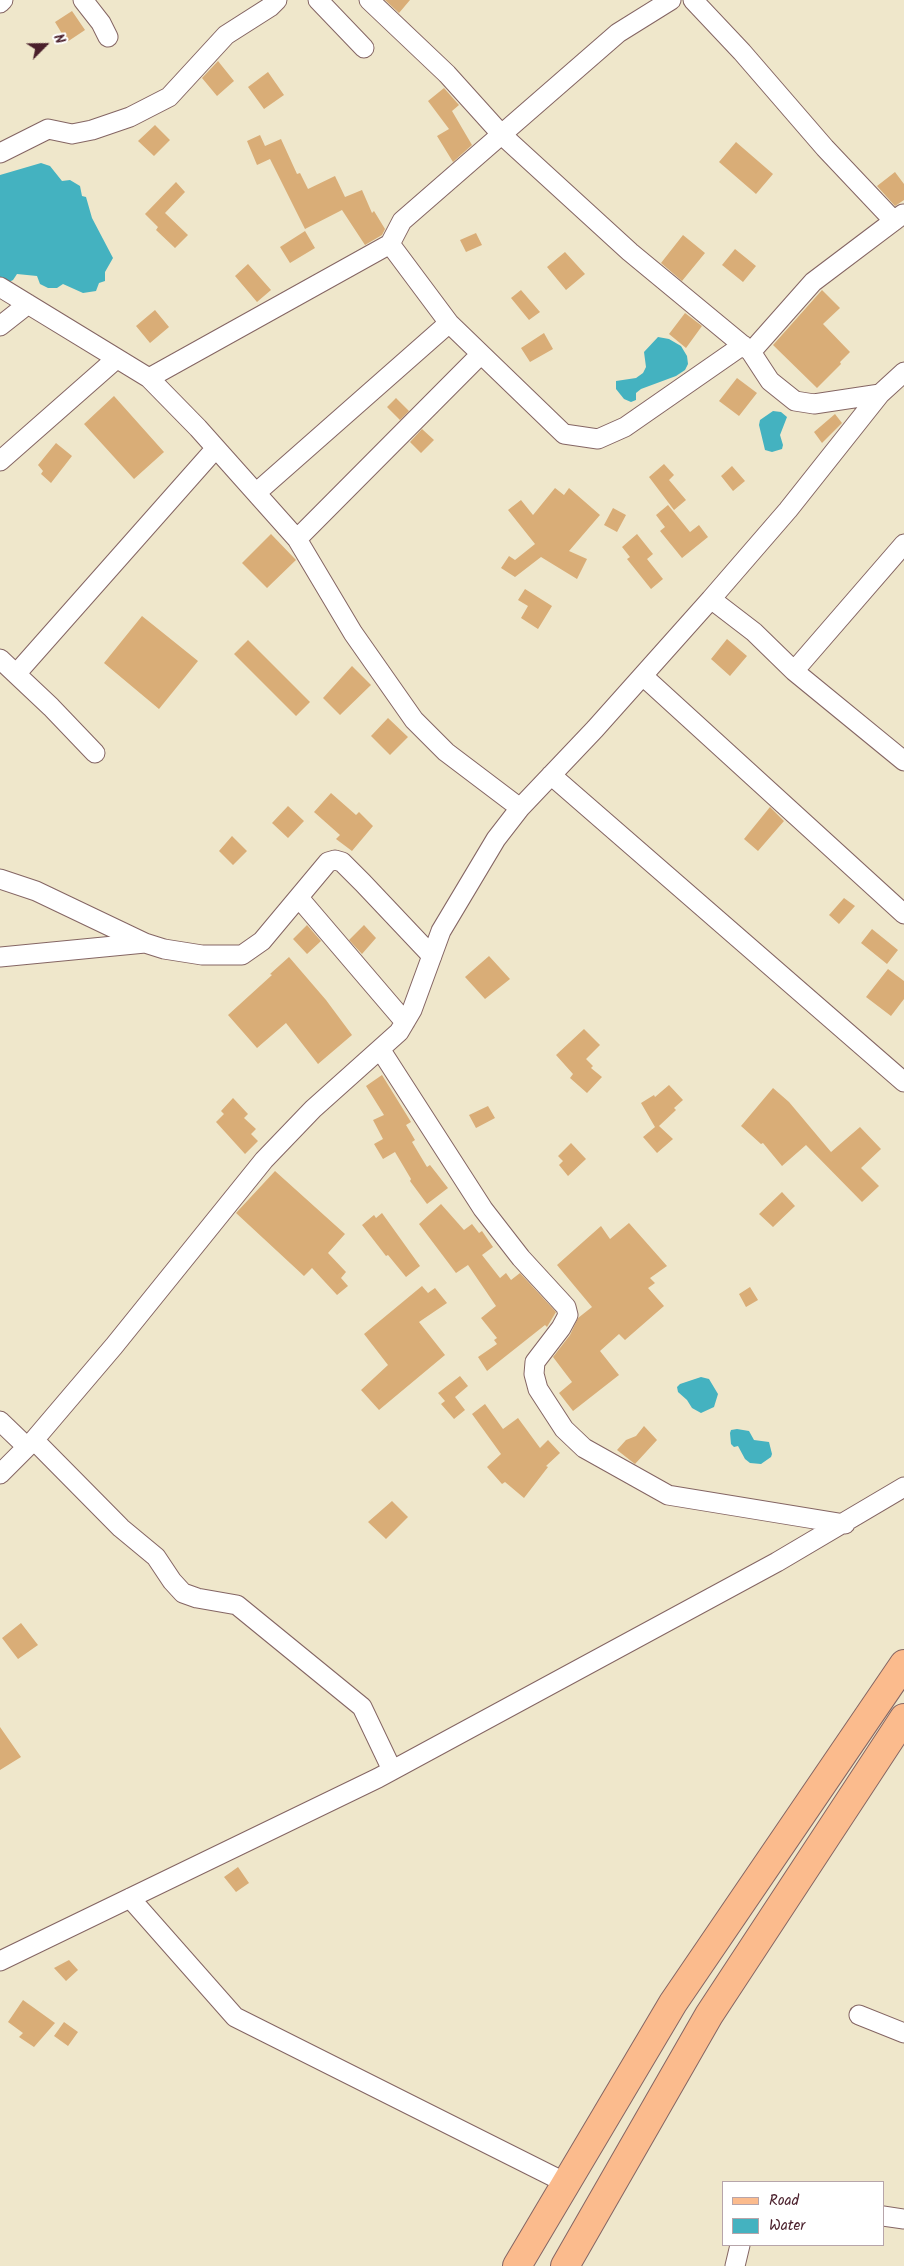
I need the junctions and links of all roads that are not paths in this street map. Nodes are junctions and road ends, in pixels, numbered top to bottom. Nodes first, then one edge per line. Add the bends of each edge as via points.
1 (3, 0) edge
2 (83, 0) edge
3 (276, 0) edge
4 (318, 0) edge
5 (671, 0) edge
6 (694, 0) edge
7 (372, 1) edge
8 (0, 3) edge
9 (108, 37) dead end
10 (364, 48) dead end
11 (502, 135) junction
12 (0, 154) edge
13 (899, 217) edge
14 (390, 244) junction
15 (0, 287) edge
16 (28, 304) junction
17 (449, 323) junction
18 (0, 326) edge
19 (747, 348) junction
20 (481, 354) junction
21 (116, 359) junction
22 (904, 372) edge
23 (149, 378) junction
24 (880, 394) junction
25 (216, 448) junction
26 (0, 461) edge
27 (256, 493) junction
28 (297, 539) junction
29 (904, 544) edge
30 (711, 599) junction
31 (0, 659) edge
32 (794, 671) junction
33 (16, 674) junction
34 (643, 676) junction
35 (95, 753) dead end
36 (904, 761) edge
37 (551, 775) junction
38 (520, 808) junction
39 (0, 878) edge
40 (299, 898) junction
41 (904, 914) edge
42 (145, 943) junction
43 (432, 956) junction
44 (0, 957) edge
45 (405, 1022) junction
46 (380, 1049) junction
47 (904, 1082) edge
48 (0, 1421) edge
49 (30, 1444) junction
50 (0, 1474) edge
51 (904, 1487) edge
52 (845, 1524) junction
53 (904, 1664) edge
54 (904, 1718) edge
55 (392, 1770) junction
56 (130, 1898) junction
57 (0, 1961) edge
58 (859, 2015) dead end
59 (904, 2033) edge
60 (566, 2182) junction
61 (884, 2216) edge
62 (903, 2217) edge
63 (740, 2246) edge
64 (517, 2266) edge
65 (565, 2266) edge
66 (735, 2266) edge

1 - 8 street
2 - 9 street
3 - 12 street via 226,36 170,98 92,130 72,134 48,129
4 - 10 street
5 - 11 street via 618,33
6 - 13 street via 825,148
7 - 11 street via 447,74
11 - 14 street via 402,221
11 - 19 street via 630,252
13 - 19 street via 813,282
14 - 17 street
14 - 23 street
15 - 16 street
16 - 18 street
16 - 21 street
17 - 20 street
17 - 27 street
19 - 20 street via 625,426 598,439 564,434
19 - 24 street via 770,381 795,401 814,404
20 - 28 street
21 - 23 street
21 - 26 street
22 - 24 street
23 - 25 street
24 - 30 street via 788,510
25 - 27 street
25 - 33 street
27 - 28 street
28 - 38 street via 353,633 414,720 446,752
29 - 32 street
30 - 32 street via 754,632
30 - 34 street
31 - 33 street
32 - 36 street
33 - 35 street
34 - 37 street
34 - 41 street
37 - 38 street
37 - 47 street
38 - 43 street via 496,839 441,931
39 - 42 street via 36,891
40 - 42 street via 262,941 242,955 202,955
40 - 43 street via 328,862 342,862
40 - 45 street
42 - 44 street
43 - 45 street
45 - 46 street
46 - 49 street via 313,1109 264,1160 114,1346
46 - 52 street via 483,1209 521,1258 566,1307 568,1315 562,1328 535,1362 534,1374 538,1389 564,1429 584,1448 668,1495
48 - 49 street
49 - 50 street
49 - 55 street via 156,1557 183,1593 237,1605 362,1707
51 - 52 street
52 - 55 street
53 - 60 main road via 673,2003
54 - 65 main road via 709,2015
55 - 56 street
56 - 57 street
56 - 60 street via 235,2017
58 - 59 street
60 - 64 main road
61 - 62 street
63 - 66 street

